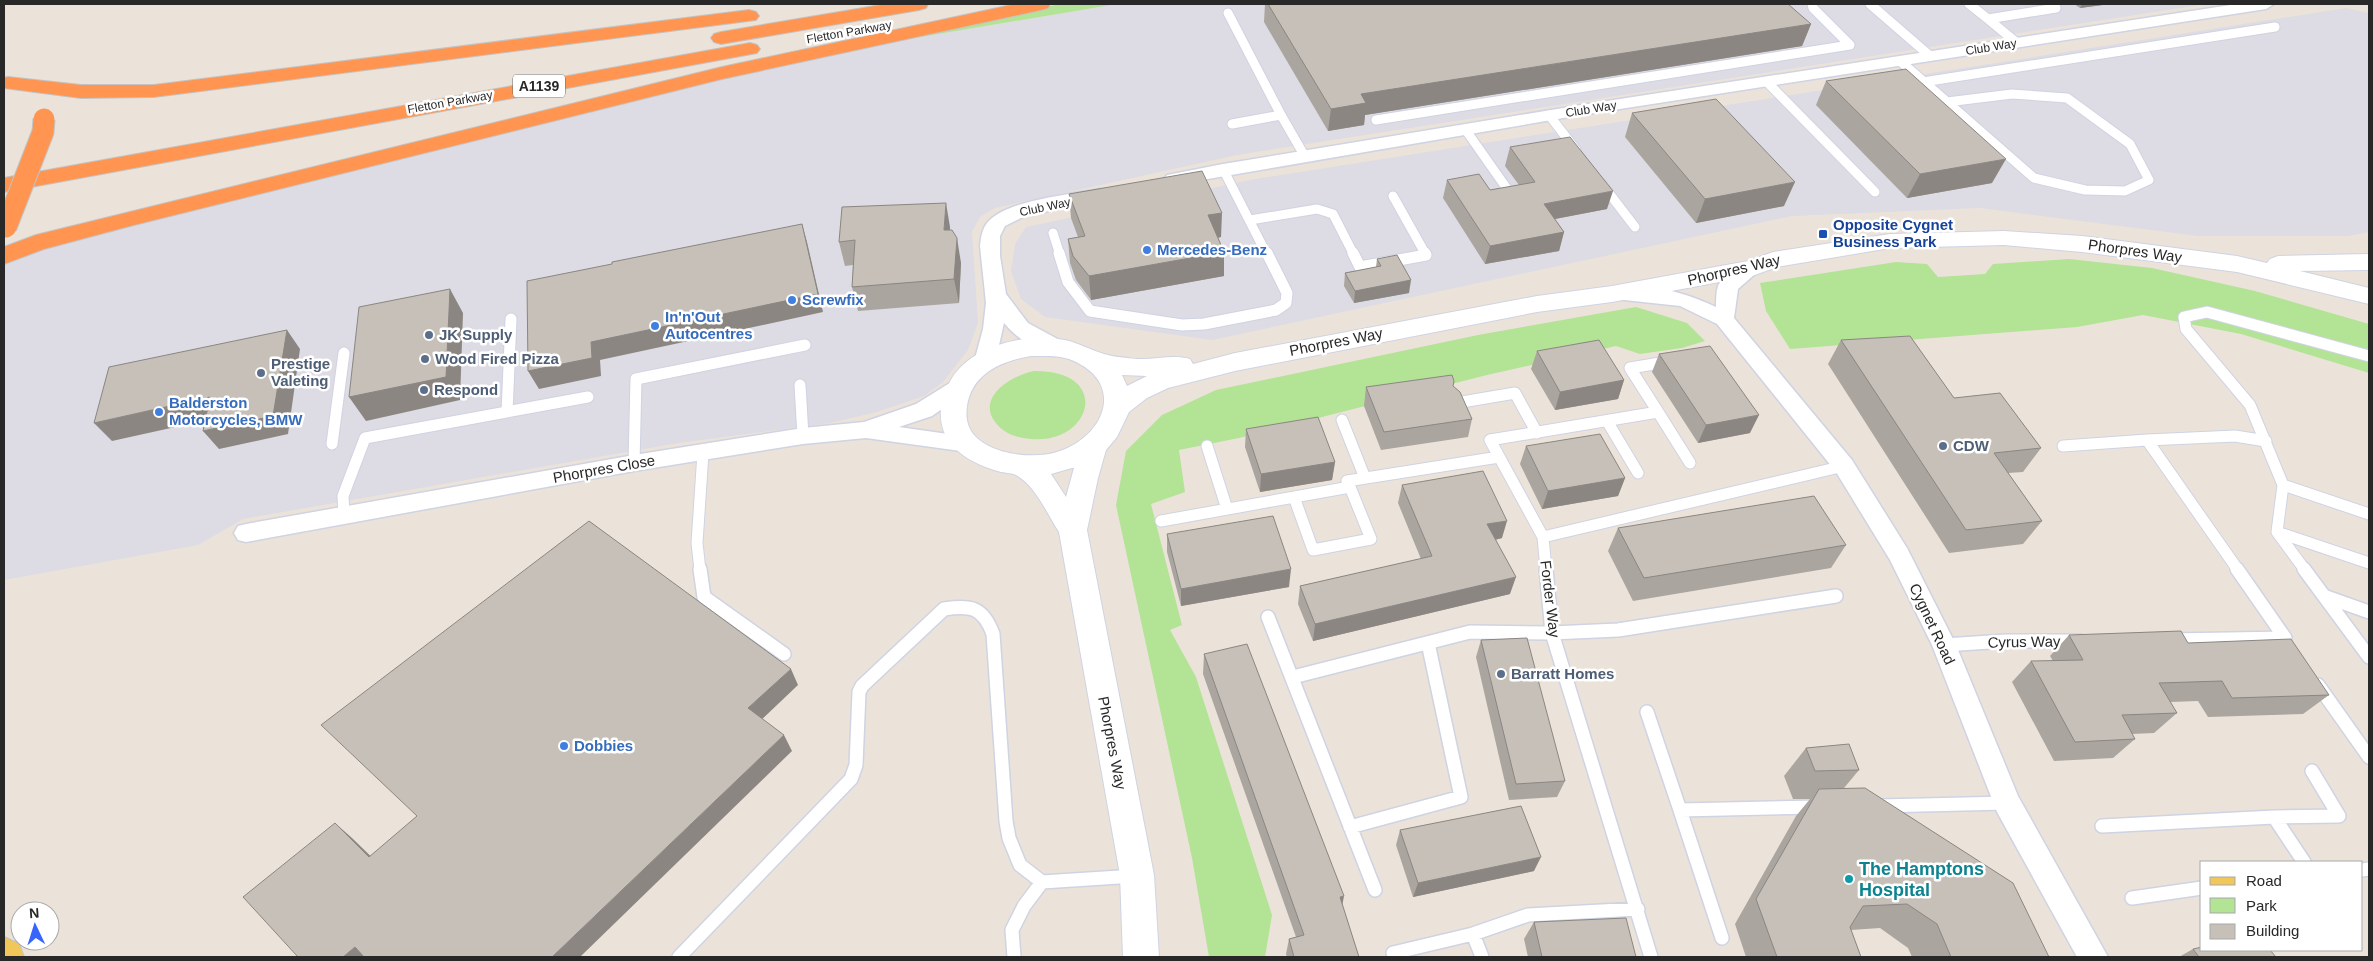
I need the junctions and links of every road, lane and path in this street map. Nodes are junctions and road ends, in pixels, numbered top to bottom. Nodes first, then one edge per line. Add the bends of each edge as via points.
1 (850, 4) edge
2 (919, 4) edge
3 (1016, 4) edge
4 (1041, 4) edge
5 (1812, 4) edge
6 (1870, 4) edge
7 (1969, 4) edge
8 (2050, 4) edge
9 (2266, 4) edge
10 (1228, 13) dead end
11 (1988, 19) junction
12 (2275, 27) dead end
13 (2017, 43) junction
14 (1930, 56) junction
15 (1900, 61) junction
16 (6, 82) edge
17 (1767, 82) junction
18 (1923, 82) junction
19 (1946, 102) junction
20 (1281, 115) junction
21 (1549, 115) junction
22 (1376, 120) dead end
23 (1232, 124) dead end
24 (1465, 129) junction
25 (1304, 155) junction
26 (1584, 160) edge
27 (4, 166) edge
28 (1223, 168) junction
29 (1595, 175) edge
30 (1156, 183) edge
31 (4, 185) edge
32 (1118, 191) edge
33 (1874, 192) dead end
34 (1510, 194) edge
35 (1393, 196) dead end
36 (1250, 220) junction
37 (1635, 227) dead end
38 (5, 228) edge
39 (1053, 233) dead end
40 (4, 256) edge
41 (2369, 262) edge
42 (1763, 264) junction
43 (2237, 264) junction
44 (1612, 294) junction
45 (996, 296) junction
46 (2369, 296) edge
47 (1537, 304) junction
48 (511, 319) dead end
49 (1724, 319) junction
50 (805, 345) dead end
51 (1056, 347) junction
52 (344, 353) dead end
53 (2369, 356) edge
54 (984, 362) junction
55 (1096, 362) junction
56 (1235, 362) junction
57 (1660, 363) edge
58 (800, 385) dead end
59 (960, 386) junction
60 (588, 397) dead end
61 (1456, 403) edge
62 (1118, 406) junction
63 (507, 412) junction
64 (1658, 412) junction
65 (1342, 420) dead end
66 (1607, 421) junction
67 (865, 430) junction
68 (1537, 433) junction
69 (803, 436) junction
70 (2147, 440) junction
71 (2266, 441) junction
72 (332, 444) dead end
73 (968, 444) junction
74 (1094, 446) junction
75 (1207, 446) dead end
76 (2063, 446) dead end
77 (703, 453) junction
78 (1499, 457) junction
79 (634, 463) junction
80 (1690, 463) dead end
81 (1023, 466) junction
82 (1844, 466) junction
83 (1638, 473) dead end
84 (1365, 478) junction
85 (2283, 485) junction
86 (1350, 487) junction
87 (1294, 497) junction
88 (1227, 509) junction
89 (2369, 514) edge
90 (344, 515) junction
91 (1161, 520) dead end
92 (1073, 530) junction
93 (2277, 532) junction
94 (246, 533) dead end
95 (1543, 537) junction
96 (2369, 563) edge
97 (1836, 596) dead end
98 (2324, 596) junction
99 (2369, 612) edge
100 (1268, 617) dead end
101 (1552, 633) junction
102 (2095, 640) edge
103 (2155, 640) edge
104 (1428, 643) junction
105 (1944, 645) junction
106 (784, 654) dead end
107 (2369, 657) edge
108 (1293, 677) junction
109 (2313, 678) edge
110 (1647, 712) dead end
111 (2369, 757) edge
112 (2312, 771) dead end
113 (2007, 803) junction
114 (1830, 806) edge
115 (1868, 806) edge
116 (1680, 810) junction
117 (2274, 817) junction
118 (2102, 826) dead end
119 (1350, 827) junction
120 (2303, 861) edge
121 (1137, 875) junction
122 (1042, 882) junction
123 (2200, 888) edge
124 (1375, 890) dead end
125 (2132, 898) dead end
126 (1638, 909) junction
127 (1473, 934) junction
128 (1722, 938) dead end
129 (679, 957) edge
130 (1014, 957) edge
131 (1141, 957) edge
132 (1394, 957) edge
133 (1482, 957) edge
134 (1651, 957) edge
135 (2094, 957) edge

1 - 16 highway via 154,90 82,93
2 - 27 highway, Fletton Parkway / A1139
3 - 31 highway, Fletton Parkway / A1139 via 646,66
4 - 40 highway via 722,72 36,243
5 - 22 lane via 1850,45
6 - 14 lane
7 - 11 lane
8 - 11 lane via 2056,8
9 - 13 street, Club Way
10 - 20 lane
11 - 13 lane
12 - 18 lane
13 - 14 street, Club Way
14 - 15 street, Club Way
15 - 17 street, Club Way
15 - 18 lane
16 - 38 highway, bridge via 28,92 40,106 44,119
17 - 21 street, Club Way
17 - 33 lane
18 - 19 lane
19 - 19 lane via 2034,178 2085,190 2125,191 2149,180 2130,144 2066,98 2012,94
20 - 23 lane
20 - 25 lane
21 - 24 street, Club Way
21 - 26 lane
24 - 25 street, Club Way
24 - 34 lane
25 - 28 street, Club Way
28 - 30 street, Club Way
28 - 36 lane
29 - 37 lane
32 - 45 street, Club Way via 1013,214 996,223 988,236
35 - 36 lane via 1426,255 1360,267 1333,214 1316,209
36 - 39 lane via 1287,293 1286,303 1276,310 1204,324 1090,311 1068,282
41 - 43 street, Phorpres Way
42 - 43 street, Phorpres Way via 1890,241 2004,238 2082,244
42 - 44 street, Phorpres Way
42 - 47 street via 1729,263 1578,291
42 - 49 street via 1728,286
43 - 46 street, Phorpres Way
44 - 47 street, Phorpres Way
44 - 49 street, Cygnet Road via 1657,295 1685,300
45 - 51 street, Club Way via 1026,334
45 - 54 street, Club Way via 992,335
47 - 56 street, Phorpres Way
48 - 63 lane
49 - 82 street, Cygnet Road
50 - 79 lane via 636,379
51 - 54 street via 1023,348
51 - 55 street via 1077,352
52 - 72 lane
53 - 71 lane via 2206,312 2184,318 2186,329 2250,405
54 - 59 street
55 - 56 street, Phorpres Way via 1138,368
55 - 62 street via 1109,374 1117,390
56 - 62 street, Phorpres Way via 1161,381 1138,391
57 - 64 lane via 1630,368
58 - 69 lane
59 - 67 street, Phorpres Close via 924,410
59 - 73 street via 953,406 955,426
60 - 63 lane
61 - 68 lane via 1515,393
62 - 74 street via 1115,420
63 - 90 lane via 365,438 343,496
64 - 66 lane
64 - 80 lane
65 - 84 lane
66 - 68 lane
66 - 83 lane
67 - 69 street, Phorpres Close
67 - 73 street, Phorpres Close
68 - 78 lane via 1490,440
69 - 77 street, Phorpres Close
70 - 71 lane via 2235,436
70 - 76 lane
70 - 103 lane via 2288,642
71 - 85 lane
73 - 81 street via 982,456
74 - 81 street via 1073,458 1049,465
74 - 92 street, Phorpres Way
75 - 88 lane
77 - 79 street, Phorpres Close
77 - 106 lane via 697,543 704,597
78 - 84 lane
78 - 95 lane
79 - 90 street, Phorpres Close
81 - 92 street, Phorpres Way via 1040,480
82 - 95 lane
82 - 105 street, Cygnet Road via 1899,555
84 - 86 lane via 1348,481
85 - 89 lane
85 - 93 lane
86 - 87 lane
86 - 87 lane via 1371,539 1313,550
87 - 88 lane
88 - 91 lane
90 - 94 street, Phorpres Close
92 - 121 street, Phorpres Way
93 - 96 lane
93 - 98 lane
95 - 101 lane, Forder Way
97 - 101 lane via 1618,630
98 - 99 lane
98 - 107 lane
100 - 108 lane
101 - 104 lane via 1470,632
101 - 126 lane, Forder Way
102 - 105 lane, Cyrus Way
104 - 108 lane
104 - 119 lane via 1461,797
105 - 113 street, Cygnet Road
108 - 119 lane
109 - 111 lane
110 - 116 lane
112 - 117 lane via 2339,816
113 - 115 lane
113 - 135 street, Cygnet Road
114 - 116 lane
116 - 128 lane
117 - 118 lane
117 - 120 lane
119 - 124 lane
121 - 122 lane
121 - 131 street, Phorpres Way
122 - 129 lane via 1020,865 1009,838 993,634 989,619 980,611 963,606 944,609 862,686 859,692 856,765 851,779
122 - 130 lane via 1024,906 1012,930
123 - 125 lane
126 - 127 lane via 1528,915
126 - 134 lane, Forder Way
127 - 132 lane via 1393,954
127 - 133 lane

